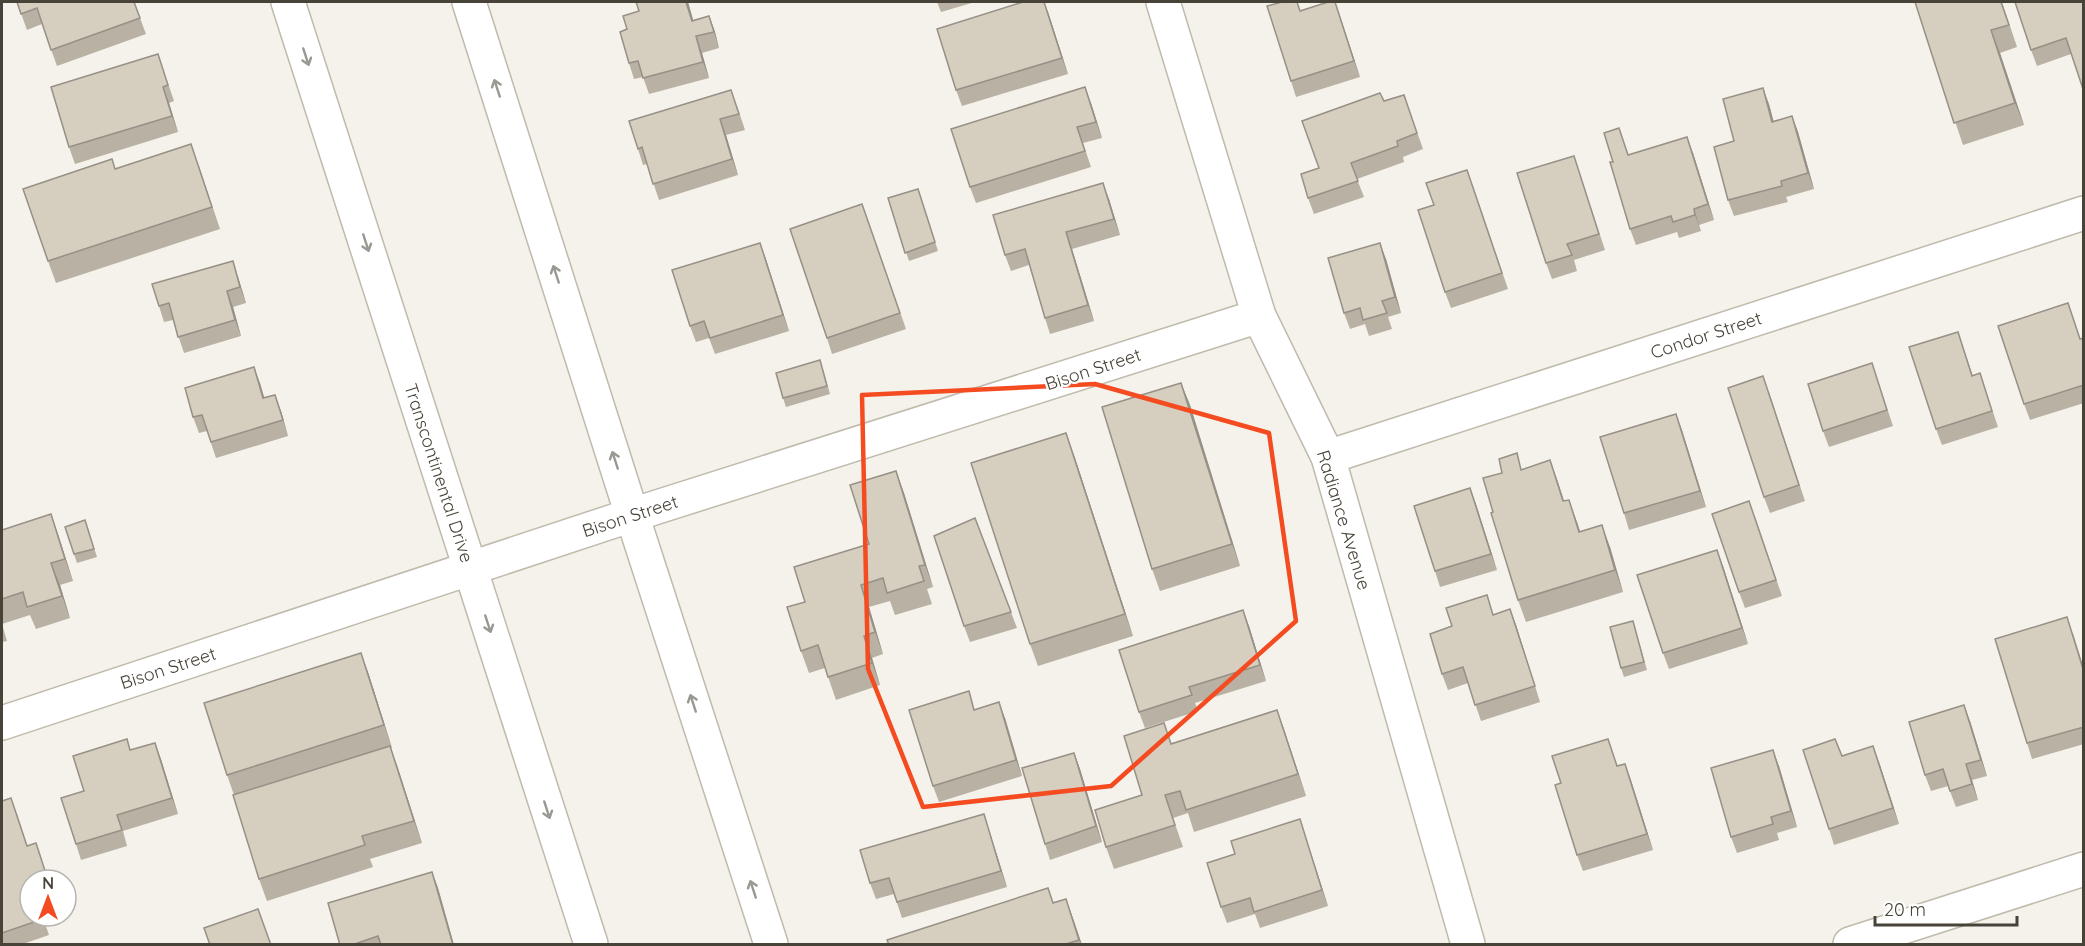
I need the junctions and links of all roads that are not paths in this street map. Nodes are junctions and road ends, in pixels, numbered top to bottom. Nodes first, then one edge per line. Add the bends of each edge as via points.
1 (288, 2) edge
2 (470, 2) edge
3 (1163, 2) edge
4 (2084, 213) edge
5 (1259, 316) junction
6 (1328, 457) junction
7 (632, 515) junction
8 (470, 568) junction
9 (2, 723) edge
10 (2084, 869) edge
11 (591, 945) edge
12 (771, 945) edge
13 (1468, 945) edge
14 (1850, 945) edge

1 -> 8 street, Transcontinental Drive
7 -> 2 street
3 - 5 street, Radiance Avenue
4 - 6 street, Condor Street
5 - 6 street, Radiance Avenue
5 - 7 street, Bison Street
6 - 13 street, Radiance Avenue
7 - 8 street, Bison Street
12 -> 7 street
8 - 9 street, Bison Street
8 -> 11 street, Transcontinental Drive
10 - 14 street

